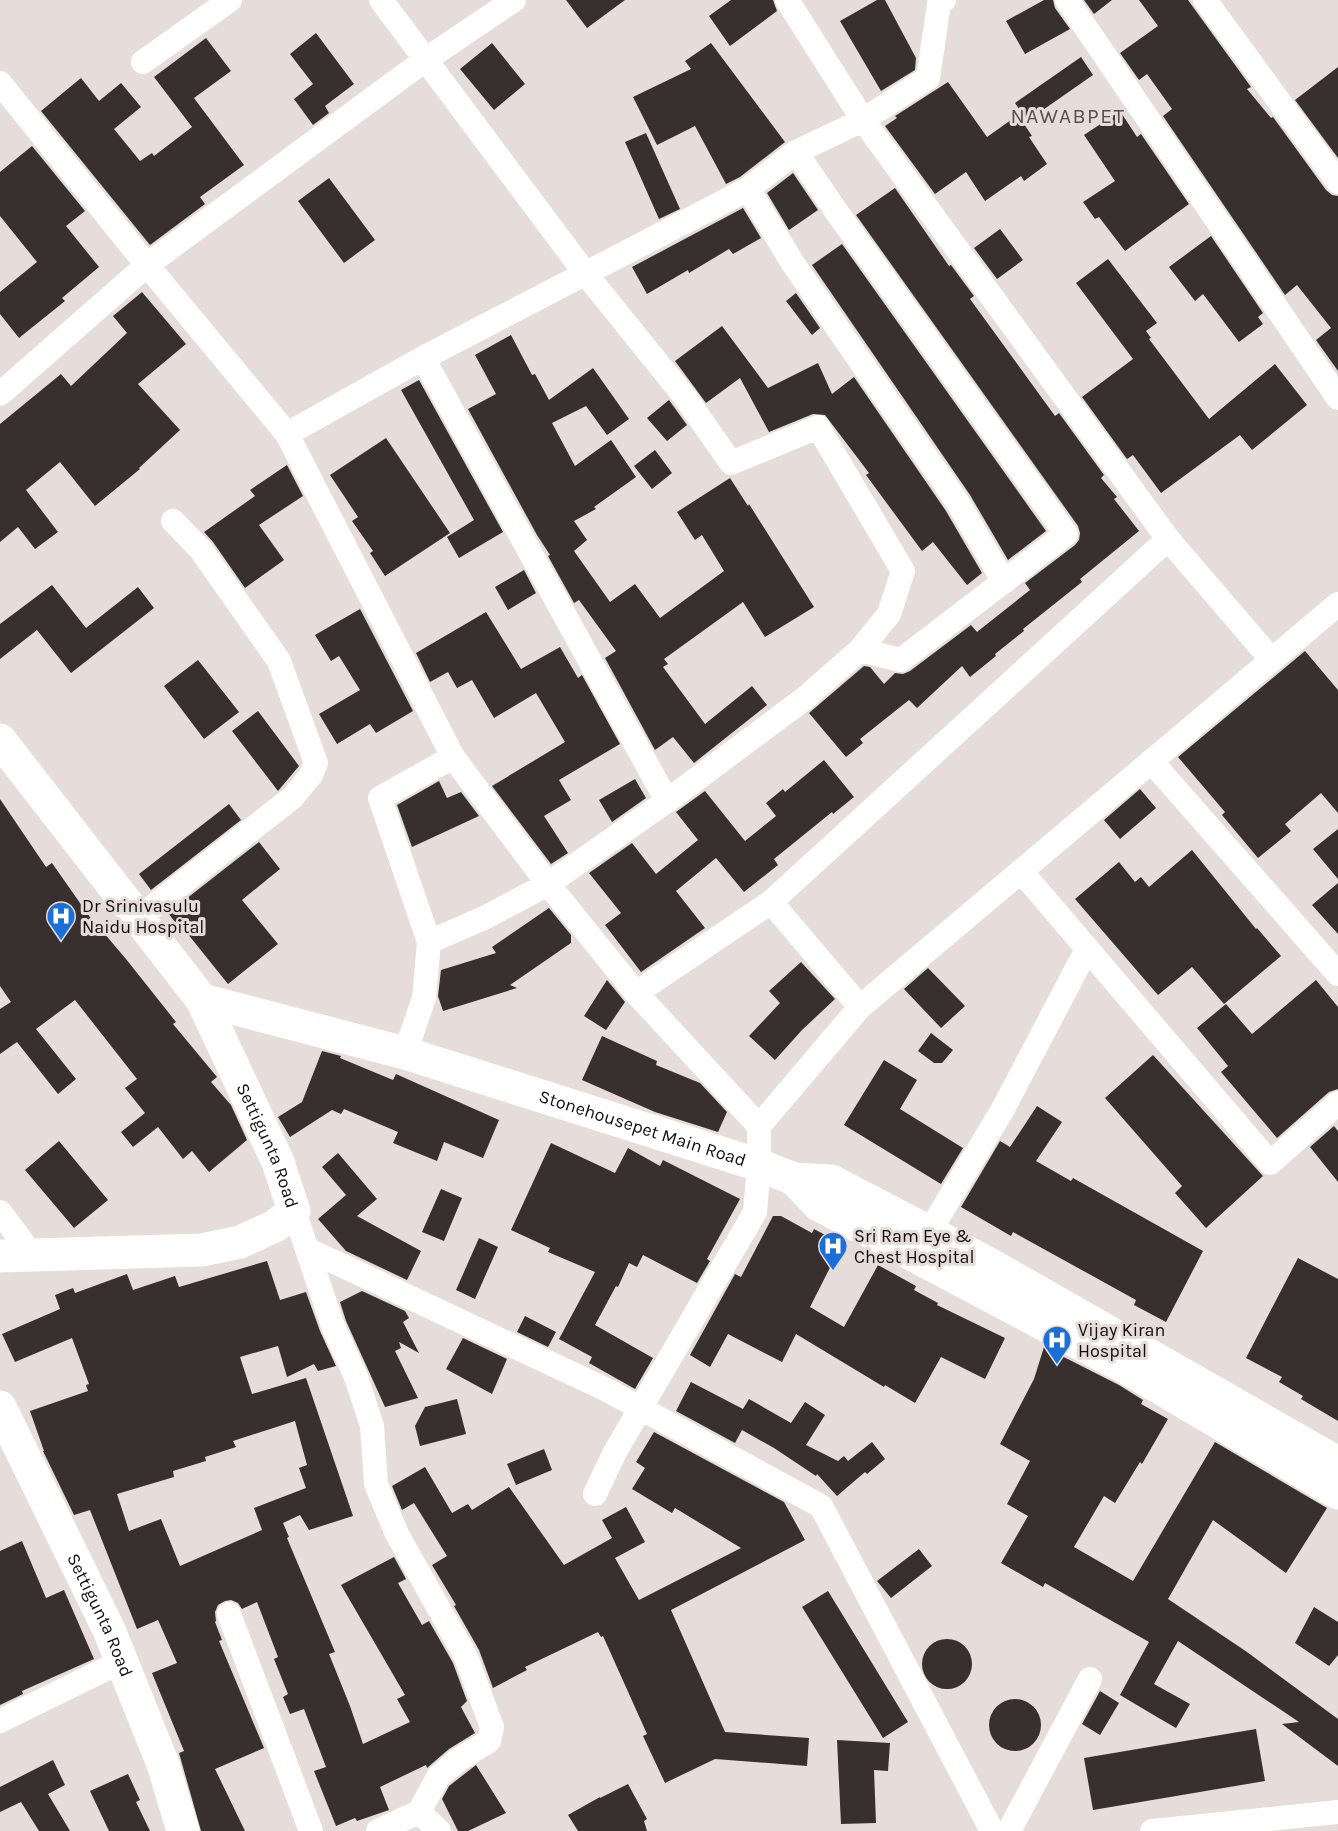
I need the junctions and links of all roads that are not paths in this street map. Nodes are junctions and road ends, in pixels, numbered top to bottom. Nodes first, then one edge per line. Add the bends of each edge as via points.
1 (230, 0) edge
2 (381, 0) edge
3 (514, 0) edge
4 (787, 0) edge
5 (944, 0) edge
6 (1067, 0) edge
7 (1205, 0) edge
8 (425, 60) junction
9 (142, 62) dead end
10 (0, 82) edge
11 (863, 120) junction
12 (796, 152) junction
13 (1338, 182) edge
14 (748, 189) junction
15 (147, 265) junction
16 (585, 273) junction
17 (423, 358) junction
18 (0, 394) edge
19 (1338, 398) edge
20 (287, 434) junction
21 (173, 521) dead end
22 (1168, 539) junction
23 (1004, 582) junction
24 (1338, 604) edge
25 (860, 650) junction
26 (1271, 659) junction
27 (0, 740) edge
28 (453, 757) junction
29 (1151, 760) junction
30 (667, 801) junction
31 (1021, 871) junction
32 (548, 884) junction
33 (771, 902) junction
34 (138, 918) junction
35 (429, 942) junction
36 (1087, 949) junction
37 (1338, 974) edge
38 (636, 993) junction
39 (202, 1000) junction
40 (860, 1007) junction
41 (405, 1053) junction
42 (1338, 1103) edge
43 (759, 1126) junction
44 (759, 1165) junction
45 (794, 1179) junction
46 (294, 1211) junction
47 (0, 1212) edge
48 (929, 1232) junction
49 (309, 1250) junction
50 (32, 1255) junction
51 (0, 1256) edge
52 (987, 1278) junction
53 (0, 1407) edge
54 (641, 1409) junction
55 (1338, 1463) edge
56 (1338, 1493) edge
57 (595, 1494) dead end
58 (229, 1614) dead end
59 (122, 1661) junction
60 (1090, 1679) dead end
61 (0, 1721) edge
62 (419, 1812) junction
63 (1338, 1812) edge
64 (183, 1831) edge
65 (311, 1831) edge
66 (378, 1831) edge
67 (439, 1831) edge
68 (992, 1831) edge
69 (1009, 1831) edge
70 (1152, 1831) edge

1 - 9 street
2 - 8 street
3 - 8 street
4 - 11 street
5 - 11 street via 939,4 928,78
6 - 19 street
7 - 13 street
8 - 15 street
8 - 16 street
10 - 15 street
11 - 12 street
11 - 22 street
12 - 14 street
12 - 23 street via 1066,534
14 - 16 street
14 - 23 street via 792,262 958,503
15 - 18 street
15 - 20 street
16 - 17 street
16 - 25 street via 685,398 731,463 818,427 903,571 889,614
17 - 20 street
17 - 30 street
20 - 28 street
21 - 34 street via 201,550 279,661 316,763 293,796
22 - 26 street
22 - 33 street
23 - 25 street via 901,660
24 - 26 street
25 - 30 street via 804,699
26 - 29 street
27 - 34 main road
28 - 32 street
28 - 35 street via 380,798
29 - 31 street
29 - 37 street
30 - 32 street
31 - 36 street
31 - 40 street
32 - 35 street
32 - 38 street
33 - 38 street
33 - 40 street
34 - 39 main road
35 - 41 street via 424,998
36 - 42 street via 1270,1163
36 - 48 street via 1003,1109
38 - 43 street
39 - 41 main road, Stonehousepet Main Road
39 - 46 main road, Settigunta Road via 278,1162
40 - 43 street
41 - 44 main road, Stonehousepet Main Road
43 - 44 street
44 - 45 main road, Stonehousepet Main Road
44 - 54 street via 755,1212
45 - 48 main road via 831,1181
45 - 52 main road, Stonehousepet Main Road via 819,1204
46 - 49 street
46 - 50 main road, Settigunta Road via 275,1226 240,1242 202,1250
47 - 50 street
48 - 52 main road
49 - 54 street
49 - 62 street via 333,1326 372,1426 376,1484 397,1534 466,1657 492,1727 489,1741 438,1777
50 - 51 main road, Settigunta Road
52 - 55 main road
52 - 56 main road, Stonehousepet Main Road via 1128,1369
53 - 59 main road, Settigunta Road
54 - 57 street
54 - 68 street via 821,1506
58 - 65 street
59 - 61 street
59 - 64 main road, Settigunta Road via 163,1764
60 - 69 street
62 - 66 street
62 - 67 street
63 - 70 street

